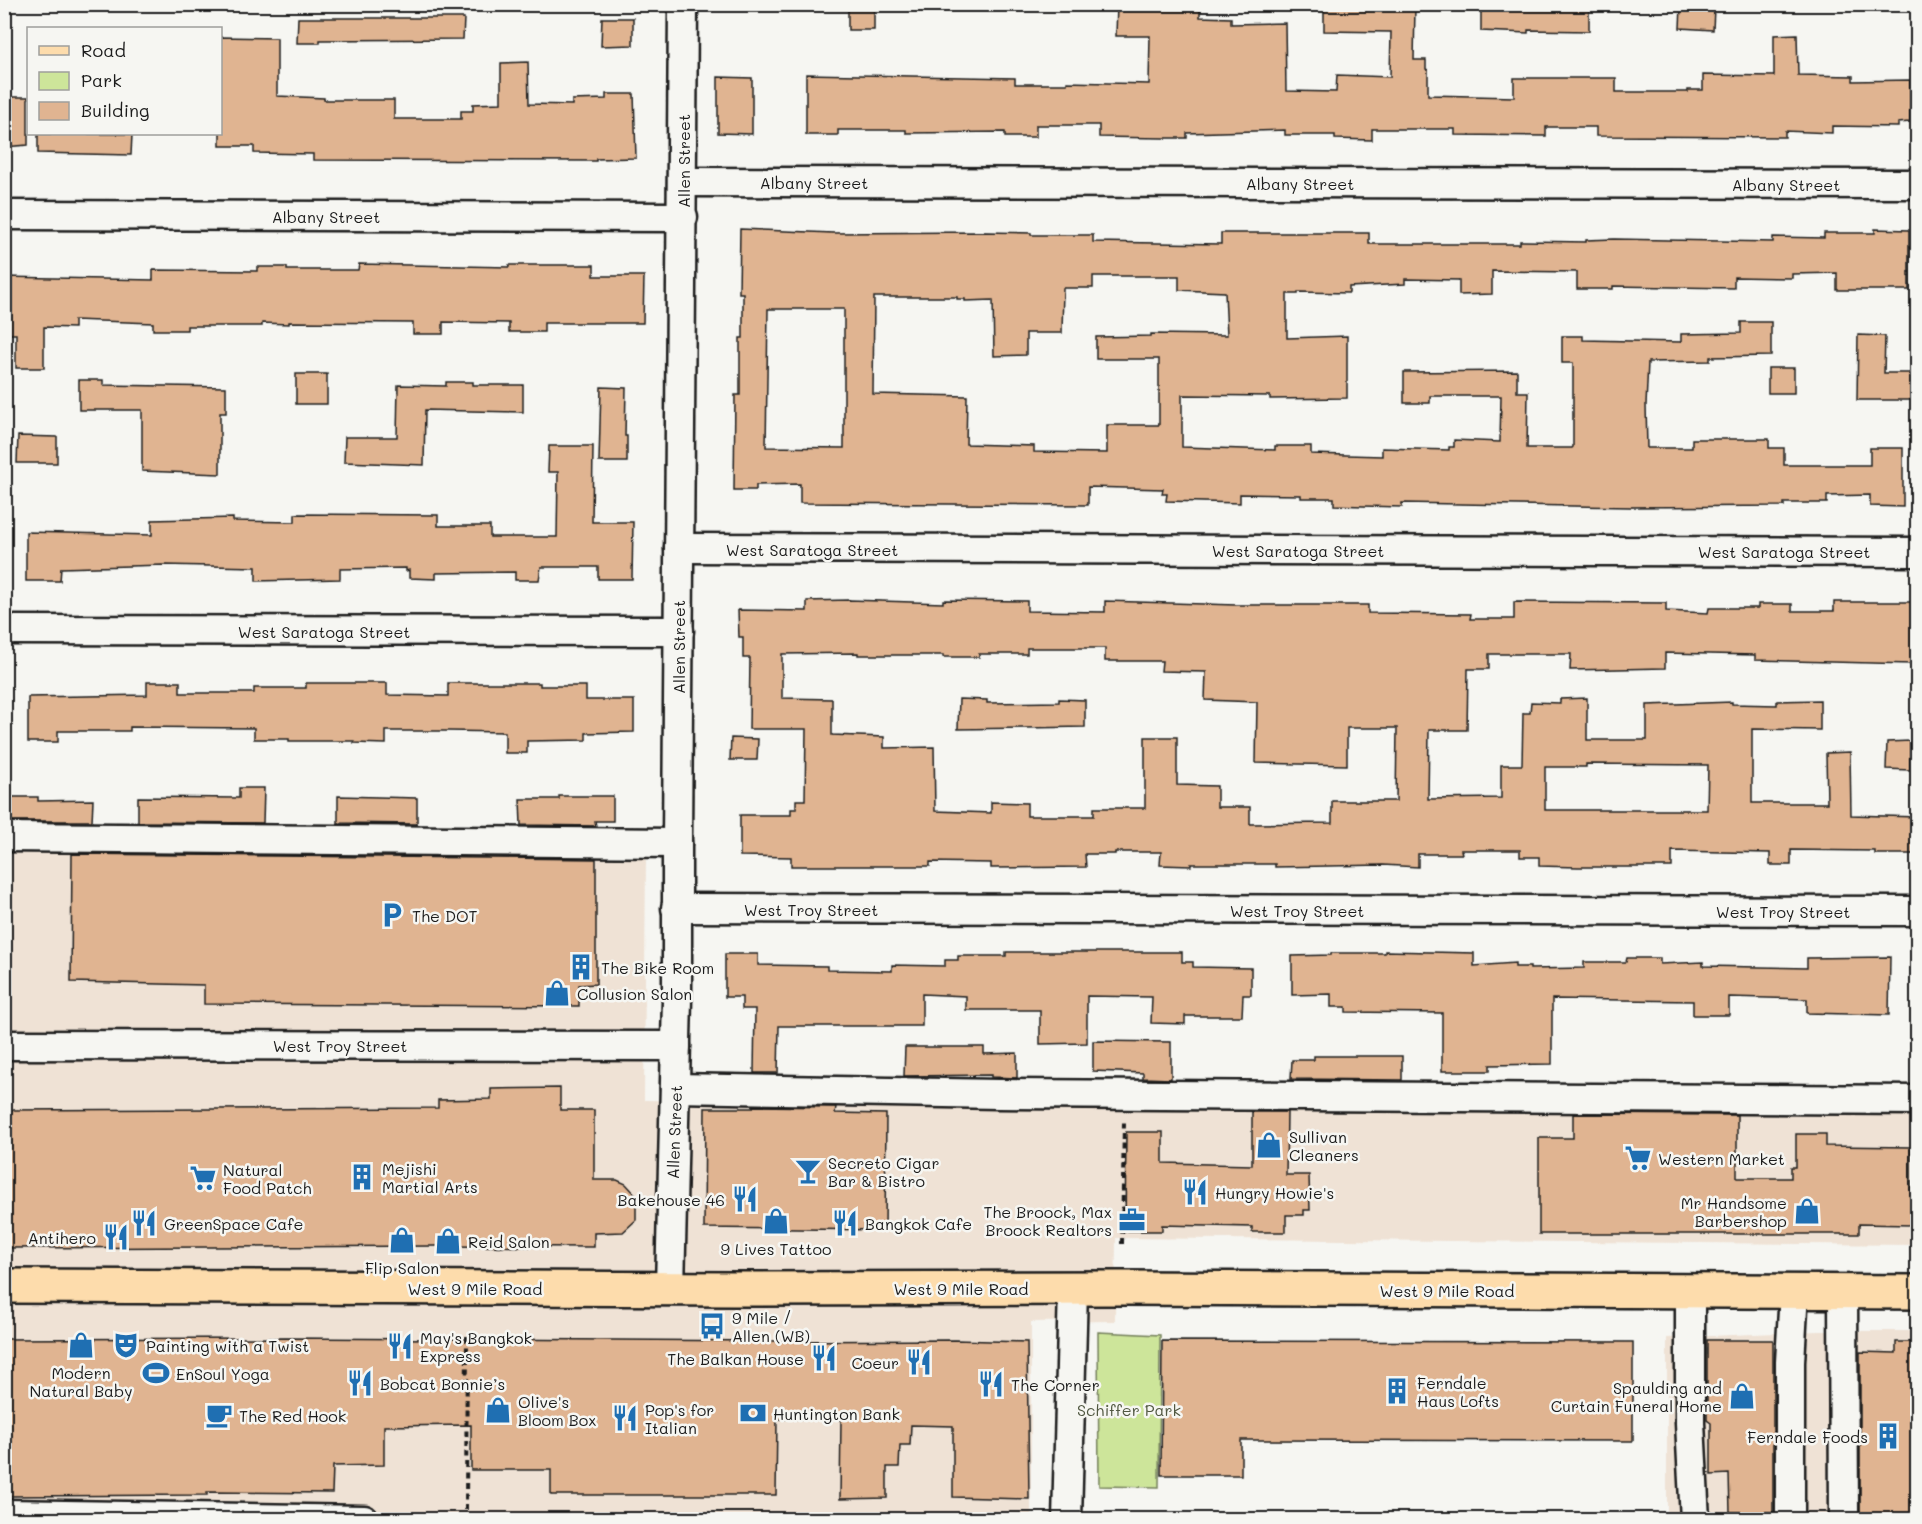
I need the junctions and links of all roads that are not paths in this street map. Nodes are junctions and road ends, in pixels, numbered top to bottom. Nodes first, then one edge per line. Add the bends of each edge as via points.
1 (683, 4) edge
2 (683, 182) junction
3 (1917, 184) edge
4 (4, 215) edge
5 (683, 217) junction
6 (679, 548) junction
7 (1917, 552) edge
8 (4, 630) edge
9 (679, 632) junction
10 (4, 837) edge
11 (676, 843) junction
12 (676, 908) junction
13 (1917, 911) edge
14 (4, 1045) edge
15 (676, 1046) junction
16 (675, 1088) junction
17 (1917, 1100) edge
18 (4, 1286) edge
19 (670, 1288) junction
20 (1073, 1288) junction
21 (1690, 1290) junction
22 (1794, 1291) junction
23 (1843, 1292) junction
24 (1917, 1292) edge
25 (17, 1517) edge
26 (363, 1520) edge
27 (1067, 1520) edge
28 (1695, 1520) edge
29 (1790, 1520) edge
30 (1844, 1520) edge

1 - 2 street, Allen Street
2 - 3 street, Albany Street
2 - 5 street, Allen Street
4 - 5 street, Albany Street
5 - 6 street, Allen Street
6 - 7 street, West Saratoga Street
6 - 9 street, Allen Street
8 - 9 street, West Saratoga Street
9 - 11 street, Allen Street
10 - 11 street
11 - 12 street, Allen Street
12 - 13 street, West Troy Street
12 - 15 street, Allen Street
14 - 15 street, West Troy Street
15 - 16 street, Allen Street
16 - 17 street via 966,1094
16 - 19 street, Allen Street
18 - 19 main road, West 9 Mile Road
19 - 20 main road, West 9 Mile Road
20 - 21 main road, West 9 Mile Road
20 - 27 street
21 - 22 main road, West 9 Mile Road
21 - 28 street
22 - 23 main road, West 9 Mile Road
22 - 29 street
23 - 24 main road, West 9 Mile Road
23 - 30 street
25 - 26 street

